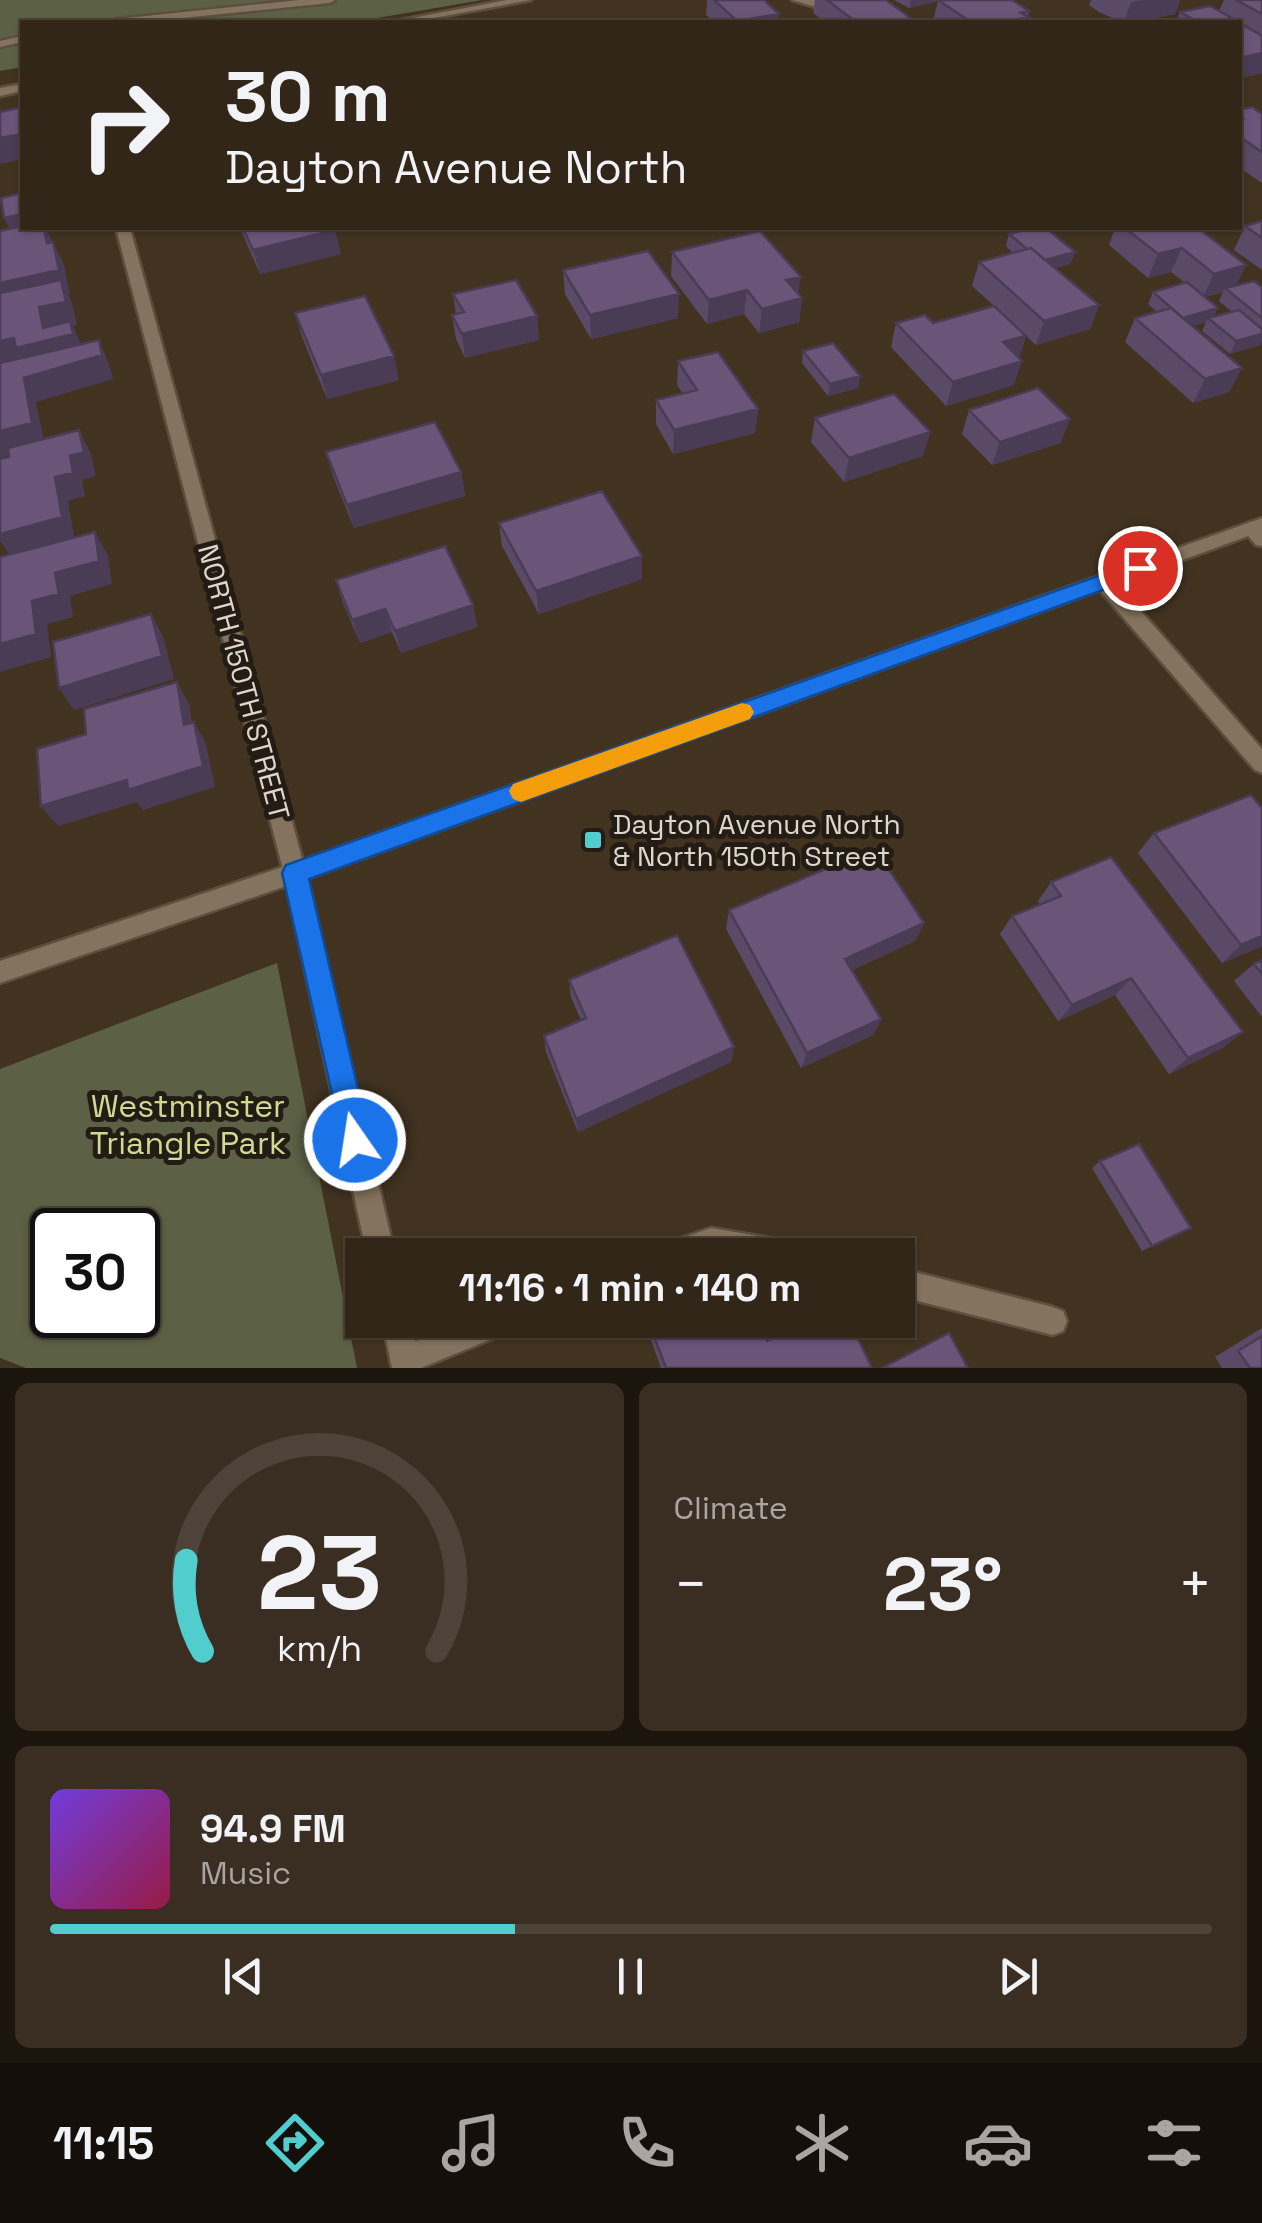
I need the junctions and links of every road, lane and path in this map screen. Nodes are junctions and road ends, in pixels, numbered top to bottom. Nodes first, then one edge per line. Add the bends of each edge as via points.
1 (330, 0) edge
2 (526, 0) edge
3 (797, 0) edge
4 (844, 0) edge
5 (136, 20) edge
6 (408, 20) edge
7 (124, 230) edge
8 (1258, 531) edge
9 (1103, 582) junction
10 (1262, 764) edge
11 (295, 873) junction
12 (0, 972) edge
13 (377, 1238) edge
14 (915, 1286) edge
15 (1053, 1321) dead end
16 (400, 1338) edge
17 (463, 1338) edge
18 (406, 1364) edge

1 - 5 street
2 - 6 street
3 - 4 street
7 - 11 street, NORTH 150TH STREET
8 - 9 street
9 - 10 street
9 - 11 street
11 - 12 street
11 - 13 street, NORTH 150TH STREET
14 - 15 street
16 - 18 street
17 - 18 street

